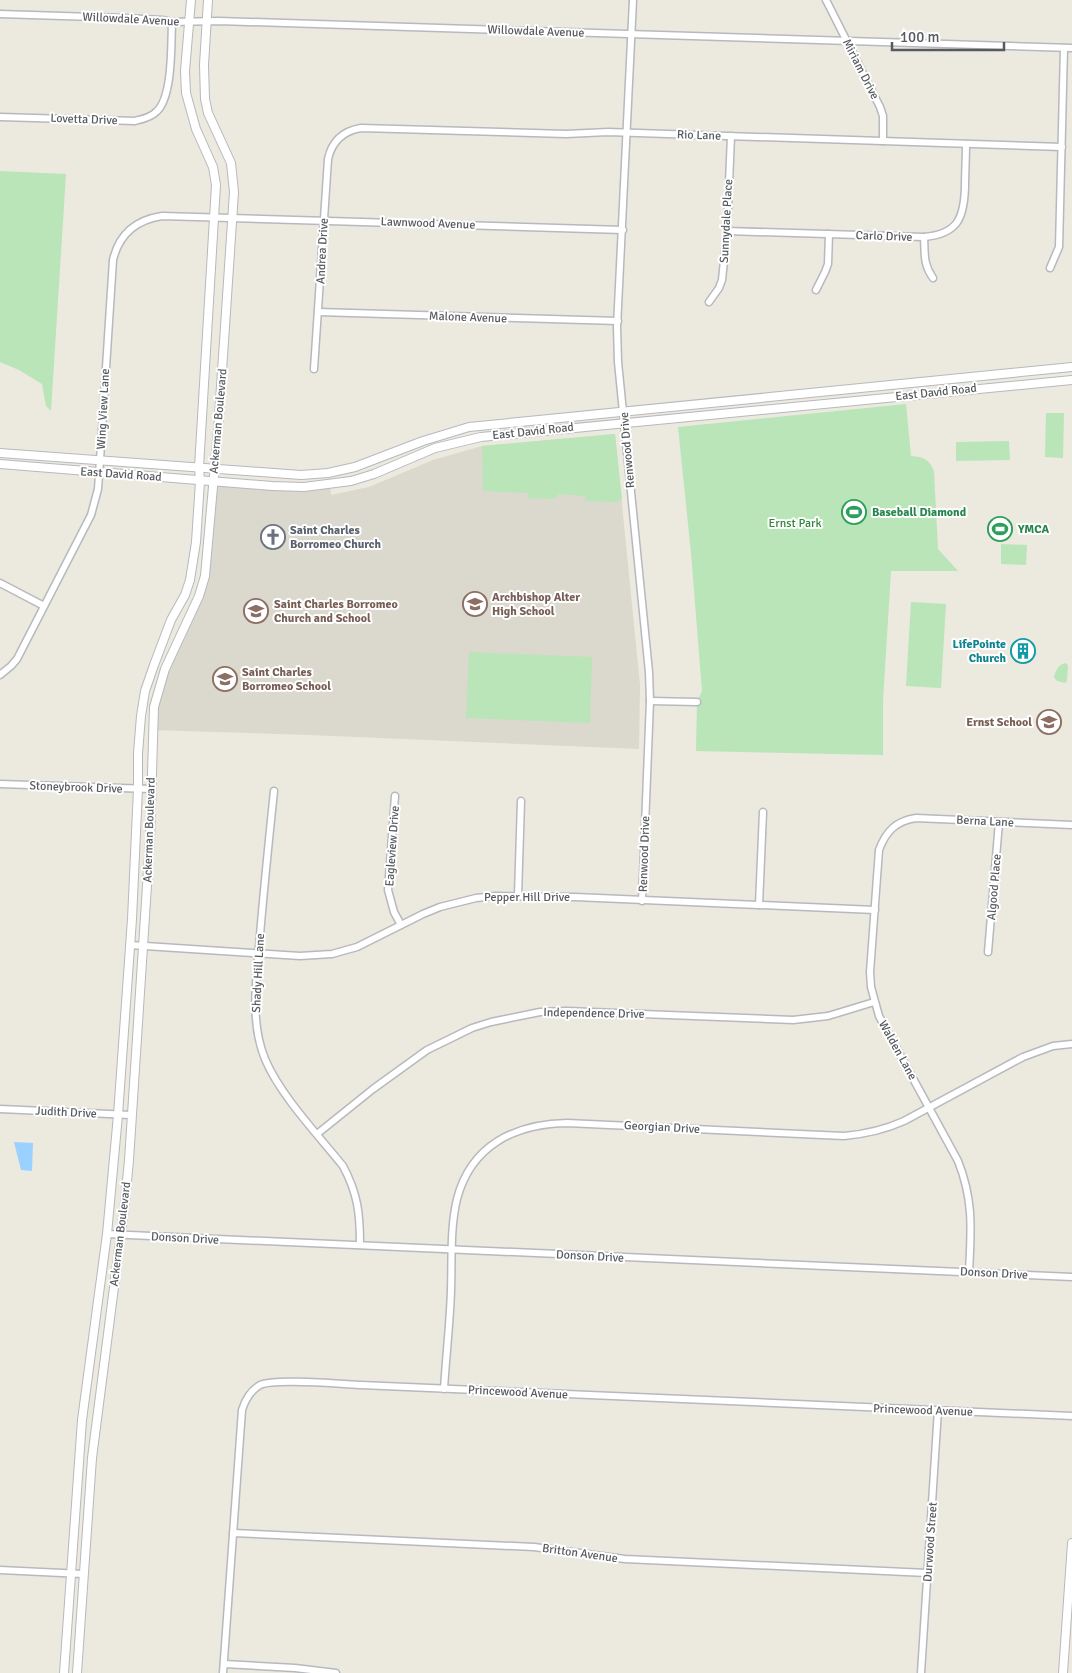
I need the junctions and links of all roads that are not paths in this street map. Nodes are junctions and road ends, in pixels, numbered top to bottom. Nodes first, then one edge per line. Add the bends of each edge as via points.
1 (191, 0) edge
2 (208, 0) edge
3 (633, 0) edge
4 (826, 0) edge
5 (0, 14) edge
6 (207, 21) junction
7 (172, 22) junction
8 (189, 22) junction
9 (631, 34) junction
10 (846, 40) junction
11 (1064, 48) junction
12 (1072, 48) edge
13 (0, 117) edge
14 (628, 133) junction
15 (731, 136) junction
16 (339, 137) joint
17 (883, 141) junction
18 (966, 144) junction
19 (1062, 147) junction
20 (214, 217) junction
21 (232, 217) junction
22 (323, 220) junction
23 (623, 230) junction
24 (727, 231) junction
25 (830, 234) junction
26 (924, 237) junction
27 (1050, 268) dead end
28 (933, 278) dead end
29 (816, 290) dead end
30 (709, 302) dead end
31 (318, 312) junction
32 (618, 321) junction
33 (1072, 367) edge
34 (314, 369) dead end
35 (1072, 380) edge
36 (839, 390) junction
37 (840, 402) junction
38 (623, 411) junction
39 (624, 422) junction
40 (0, 453) edge
41 (100, 460) junction
42 (0, 464) edge
43 (199, 468) junction
44 (214, 469) junction
45 (99, 473) junction
46 (200, 481) junction
47 (213, 482) junction
48 (0, 583) edge
49 (44, 606) junction
50 (0, 675) edge
51 (650, 701) junction
52 (697, 702) dead end
53 (0, 784) edge
54 (138, 789) junction
55 (151, 789) junction
56 (274, 791) dead end
57 (395, 796) dead end
58 (521, 801) dead end
59 (763, 812) dead end
60 (999, 822) junction
61 (898, 823) joint
62 (1072, 826) edge
63 (518, 895) junction
64 (642, 900) junction
65 (760, 905) junction
66 (874, 910) junction
67 (401, 925) junction
68 (130, 945) junction
69 (143, 946) junction
70 (988, 952) dead end
71 (259, 953) junction
72 (874, 1002) junction
73 (1072, 1044) edge
74 (929, 1107) junction
75 (0, 1109) edge
76 (118, 1115) junction
77 (132, 1115) junction
78 (317, 1134) junction
79 (108, 1234) junction
80 (120, 1235) junction
81 (360, 1245) junction
82 (452, 1250) junction
83 (969, 1272) junction
84 (1072, 1277) edge
85 (444, 1389) junction
86 (938, 1410) junction
87 (1072, 1416) edge
88 (233, 1533) junction
89 (1072, 1543) edge
90 (0, 1570) edge
91 (927, 1573) junction
92 (71, 1574) junction
93 (83, 1574) junction
94 (224, 1664) junction
95 (64, 1673) edge
96 (77, 1673) edge
97 (223, 1673) edge
98 (336, 1673) edge
99 (920, 1673) edge
100 (1063, 1673) edge

1 - 8 street, Ackerman Boulevard
2 - 6 street, Ackerman Boulevard
3 - 9 street, Renwood Drive
4 - 10 street, Miriam Drive
5 - 7 street, Willowdale Avenue
6 - 8 street, Willowdale Avenue
6 - 9 street, Willowdale Avenue
6 - 21 street, Ackerman Boulevard via 205,99 231,163
7 - 8 street, Willowdale Avenue
7 - 13 street, Lovetta Drive via 168,87 162,105 150,116 134,121
8 - 20 street, Ackerman Boulevard via 186,94 196,129 213,167 216,186
9 - 10 street, Willowdale Avenue
9 - 14 street, Renwood Drive
10 - 11 street, Willowdale Avenue
10 - 17 street, Miriam Drive via 880,107
11 - 12 street, Willowdale Avenue
11 - 19 street
14 - 15 street, Rio Lane
14 - 16 street, Rio Lane via 361,128
14 - 23 street, Renwood Drive
15 - 17 street, Rio Lane
15 - 24 street, Sunnydale Place
16 - 22 street, Andrea Drive via 328,159
17 - 18 street, Rio Lane
18 - 19 street, Rio Lane
18 - 26 street, Carlo Drive via 962,215 946,233
19 - 27 street via 1060,247
20 - 21 street, Wing View Lane
20 - 41 street, Wing View Lane via 151,217 134,225 117,246 112,260
20 - 43 street, Ackerman Boulevard
21 - 22 street, Lawnwood Avenue
21 - 44 street, Ackerman Boulevard
22 - 23 street, Lawnwood Avenue
22 - 31 street, Andrea Drive
23 - 32 street, Renwood Drive
24 - 25 street, Carlo Drive
24 - 30 street, Sunnydale Place via 722,280
25 - 26 street, Carlo Drive
25 - 29 street via 828,264
26 - 28 street via 926,268
31 - 32 street, Malone Avenue
31 - 34 street, Andrea Drive
32 - 38 street, Renwood Drive
33 - 36 street, East David Road
35 - 37 street, East David Road
36 - 37 street
36 - 38 street, East David Road
37 - 39 street, East David Road
38 - 39 street, Renwood Drive
38 - 44 street, East David Road via 469,427 423,441 367,464 328,473 301,475
39 - 47 street, East David Road via 465,440 435,448 374,474 330,485 288,487
39 - 51 street, Renwood Drive
40 - 41 street, East David Road
41 - 43 street, East David Road
41 - 45 street, Wing View Lane
42 - 45 street, East David Road
43 - 44 street, East David Road
43 - 46 street, Ackerman Boulevard
44 - 47 street, Ackerman Boulevard
45 - 46 street, East David Road
45 - 49 street, Wing View Lane via 91,515
46 - 47 street, East David Road
46 - 54 street, Ackerman Boulevard via 190,580 171,620 145,691 138,753
47 - 55 street, Ackerman Boulevard via 202,587 165,669 154,707
48 - 49 street
49 - 50 street, Wing View Lane via 17,659
51 - 52 street
51 - 64 street, Renwood Drive
53 - 54 street, Stoneybrook Drive
54 - 55 street, Stoneybrook Drive
54 - 68 street, Ackerman Boulevard
55 - 69 street, Ackerman Boulevard
56 - 71 street, Shady Hill Lane
57 - 67 street, Eagleview Drive via 388,890
58 - 63 street
59 - 65 street
60 - 61 street, Berna Lane via 916,818
60 - 62 street, Berna Lane
60 - 70 street, Algood Place
61 - 66 street, Walden Lane via 887,832 879,850
63 - 64 street, Pepper Hill Drive
63 - 67 street, Pepper Hill Drive via 460,901
64 - 65 street, Pepper Hill Drive
65 - 66 street, Pepper Hill Drive
66 - 72 street, Walden Lane via 870,972
67 - 71 street, Pepper Hill Drive via 356,947 332,954
68 - 69 street, Pepper Hill Drive
68 - 76 street, Ackerman Boulevard
69 - 71 street, Pepper Hill Drive
69 - 77 street, Ackerman Boulevard
71 - 78 street, Shady Hill Lane via 255,1010 264,1057 280,1087
72 - 74 street, Walden Lane
72 - 78 street, Independence Drive via 828,1016 793,1020 566,1011 515,1016 472,1028 428,1050
73 - 74 street, Georgian Drive via 1053,1046 1023,1056
74 - 82 street, Georgian Drive via 890,1127 844,1136 567,1123 534,1125 517,1130 483,1153 463,1182 454,1218
74 - 83 street, Walden Lane via 958,1161 968,1192 971,1227
75 - 76 street, Judith Drive
76 - 77 street, Judith Drive
76 - 79 street, Ackerman Boulevard
77 - 80 street, Ackerman Boulevard
78 - 81 street, Shady Hill Lane via 343,1166 355,1192
79 - 80 street, Donson Drive
79 - 92 street, Ackerman Boulevard via 82,1420
80 - 81 street, Donson Drive
80 - 93 street, Ackerman Boulevard via 92,1458
81 - 82 street, Donson Drive
82 - 83 street, Donson Drive
82 - 85 street, Georgian Drive
83 - 84 street, Donson Drive
85 - 86 street, Princewood Avenue
85 - 88 street, Princewood Avenue via 280,1382 260,1386 249,1395 242,1410
86 - 87 street, Princewood Avenue
86 - 91 street, Durwood Street
88 - 91 street, Britton Avenue via 534,1547 625,1559
88 - 94 street, Princewood Avenue
89 - 100 street
90 - 92 street
91 - 99 street, Durwood Street
92 - 93 street
92 - 95 street, Ackerman Boulevard
93 - 96 street, Ackerman Boulevard
94 - 97 street, Princewood Avenue
94 - 98 street

